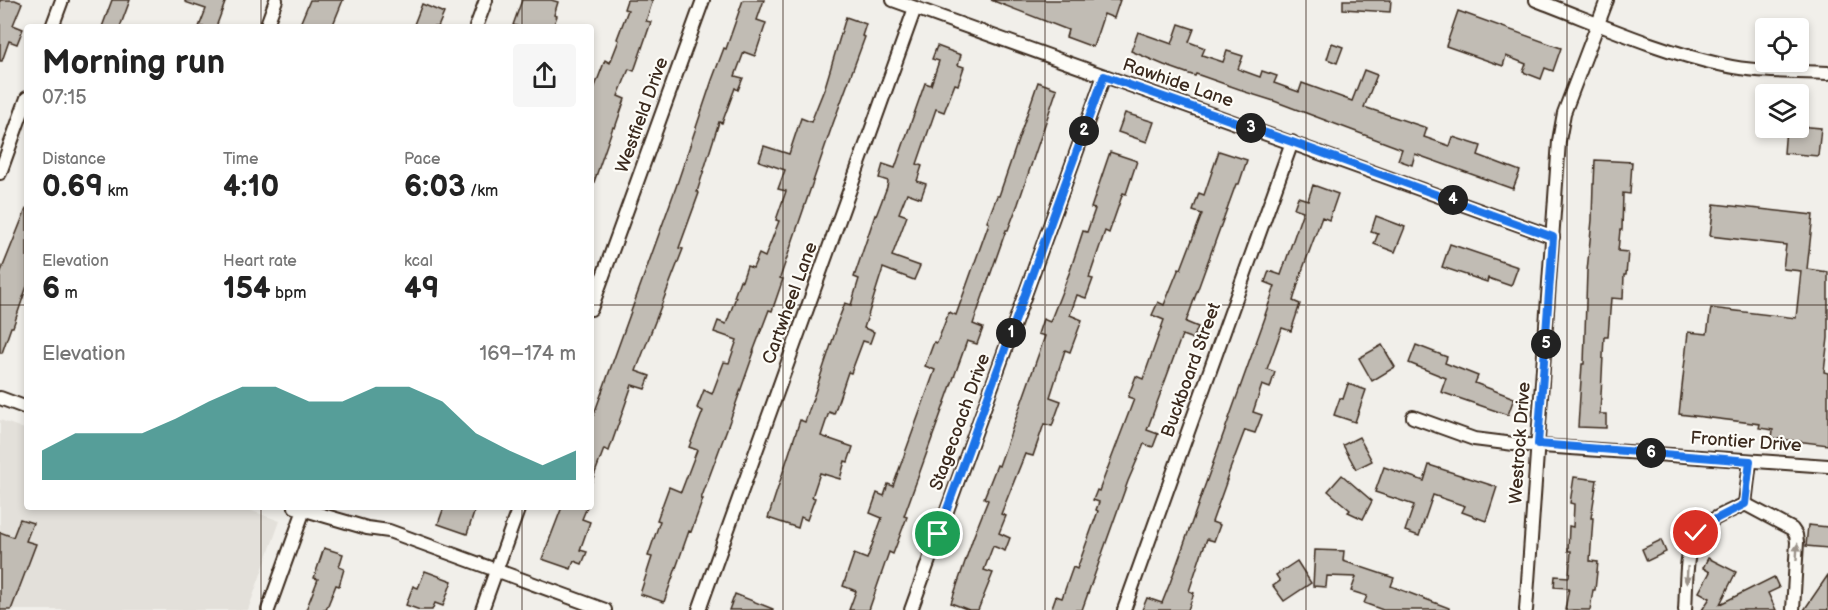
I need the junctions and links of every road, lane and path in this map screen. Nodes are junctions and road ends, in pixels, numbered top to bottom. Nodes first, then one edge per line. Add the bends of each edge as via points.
1 (62, 0) edge
2 (276, 0) edge
3 (486, 0) edge
4 (703, 0) edge
5 (893, 0) edge
6 (1536, 0) edge
7 (1607, 0) edge
8 (915, 8) junction
9 (1598, 23) junction
10 (53, 24) edge
11 (267, 24) edge
12 (477, 24) edge
13 (1828, 73) edge
14 (1104, 76) junction
15 (24, 106) edge
16 (1292, 142) junction
17 (0, 173) edge
18 (1553, 237) junction
19 (594, 301) edge
20 (0, 398) edge
21 (24, 407) edge
22 (1413, 417) dead end
23 (1538, 444) junction
24 (1750, 461) junction
25 (1828, 466) edge
26 (1745, 504) junction
27 (300, 510) edge
28 (308, 510) edge
29 (518, 510) edge
30 (496, 570) junction
31 (268, 610) edge
32 (482, 610) edge
33 (605, 610) edge
34 (699, 610) edge
35 (911, 610) edge
36 (1124, 610) edge
37 (1526, 610) edge
38 (1685, 610) edge
39 (1793, 610) edge

1 - 10 street
2 - 11 street
3 - 12 street
4 - 19 street, Westfield Drive
5 - 8 street, Rawhide Lane
6 - 9 street
7 - 9 street, Westrock Drive
8 - 14 street, Rawhide Lane
8 - 34 street, Cartwheel Lane
9 - 13 street via 1723,65
9 - 18 street, Westrock Drive via 1564,113
14 - 16 street, Rawhide Lane
14 - 35 street, Stagecoach Drive
15 - 17 street
16 - 18 street, Rawhide Lane
16 - 36 street, Buckboard Street
18 - 23 street, Westrock Drive
20 - 21 street
22 - 23 street, Frontier Drive via 1474,439
23 - 24 street, Frontier Drive
23 - 37 street, Westrock Drive
24 - 25 street, Frontier Drive
24 - 26 street
26 -> 38 street via 1704,525 1691,541
39 -> 26 street via 1796,535
27 - 31 street
28 - 30 street via 389,531
29 - 30 street
30 - 32 street
30 - 33 street

